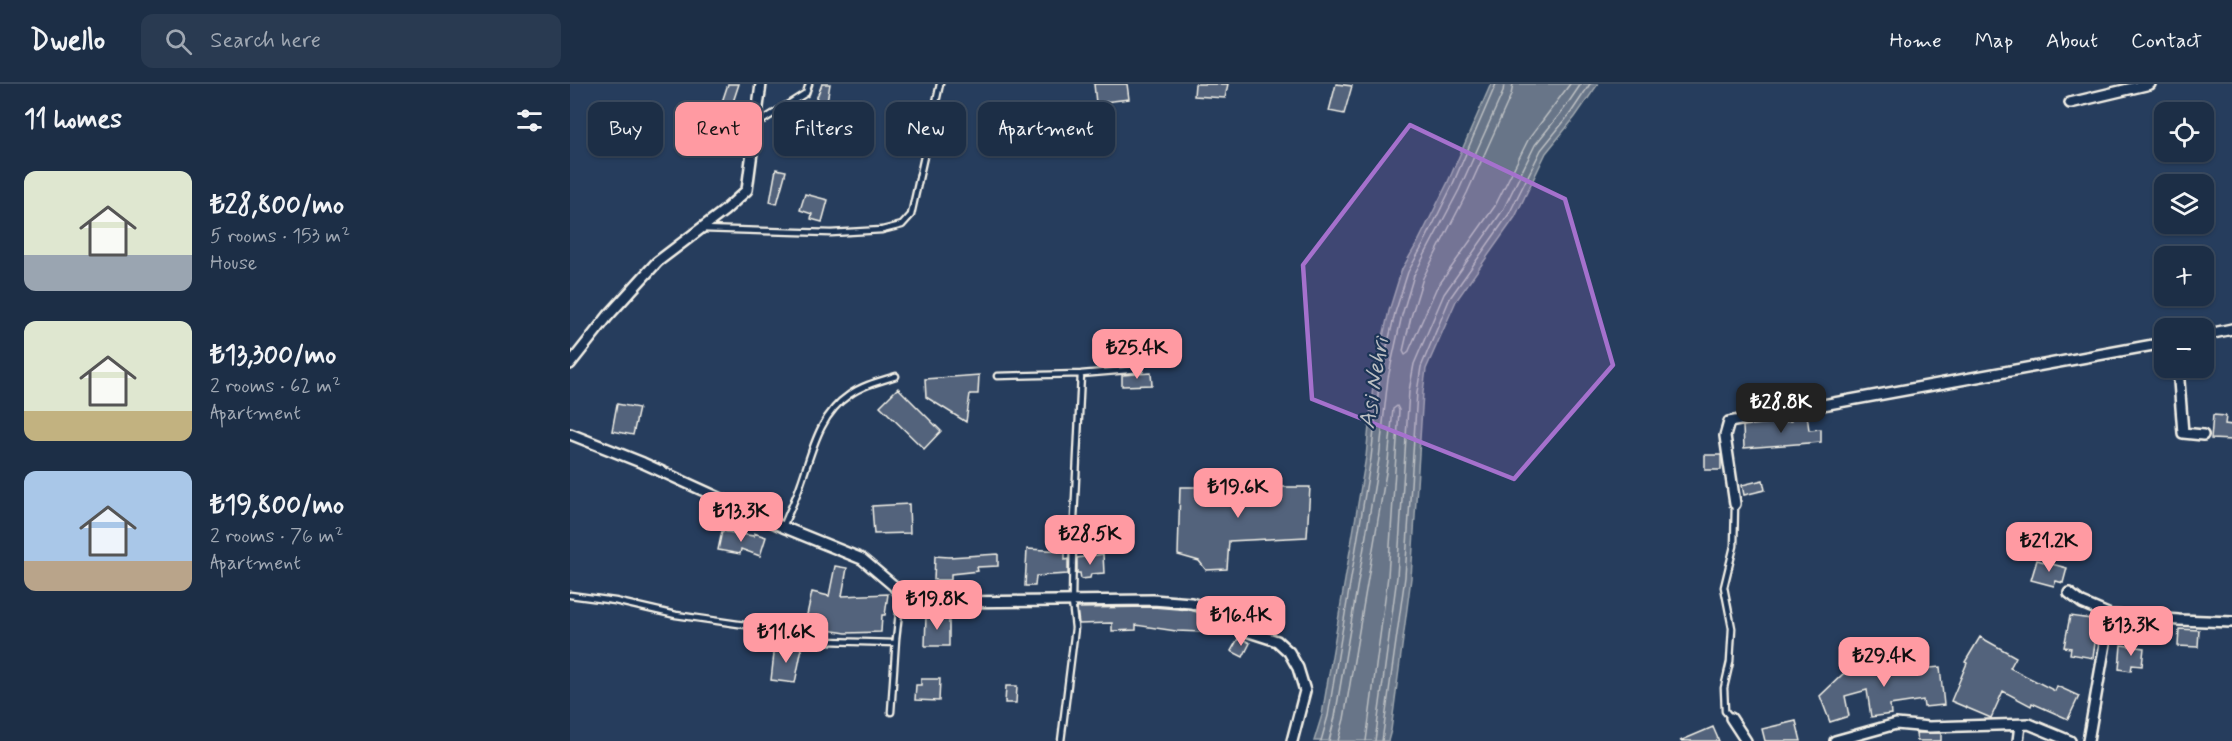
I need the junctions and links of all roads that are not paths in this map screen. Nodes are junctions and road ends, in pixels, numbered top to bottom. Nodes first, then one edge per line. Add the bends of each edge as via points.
1 (761, 84) edge
2 (809, 84) edge
3 (940, 84) edge
4 (2150, 84) edge
5 (758, 102) edge
6 (2070, 103) dead end
7 (762, 120) edge
8 (753, 156) edge
9 (701, 228) junction
10 (2232, 329) edge
11 (2214, 333) edge
12 (2154, 346) edge
13 (570, 364) edge
14 (1140, 369) dead end
15 (1081, 374) junction
16 (896, 376) dead end
17 (997, 376) dead end
18 (2179, 378) edge
19 (570, 434) edge
20 (2203, 435) dead end
21 (1735, 504) joint
22 (783, 526) junction
23 (2069, 592) dead end
24 (570, 596) edge
25 (901, 596) junction
26 (1072, 602) junction
27 (2110, 615) junction
28 (2232, 622) edge
29 (895, 642) junction
30 (891, 712) dead end
31 (1731, 718) joint
32 (2020, 724) junction
33 (1061, 741) edge
34 (1292, 741) edge
35 (1746, 741) edge
36 (1835, 741) edge
37 (2018, 741) edge
38 (2070, 741) edge
39 (2088, 741) edge

1 - 5 street
2 - 7 lane via 806,93
3 - 9 lane via 911,215 902,225 831,233
4 - 6 street
8 - 9 street via 747,190
9 - 13 street via 657,262
10 - 11 street
12 - 21 street via 1728,422 1725,436
14 - 15 lane
15 - 17 lane
15 - 26 lane
16 - 22 lane via 848,395 833,410 822,425
18 - 20 street via 2183,433
19 - 22 street
21 - 31 lane via 1734,546 1724,587 1732,628 1724,688 1725,711
22 - 25 street via 862,559
23 - 27 street via 2082,603
24 - 29 lane via 801,633 826,641
25 - 26 street via 948,602
25 - 29 lane
26 - 33 lane via 1075,628
26 - 34 street via 1191,603 1207,608 1234,627 1277,641 1298,668 1305,691
27 - 28 street
27 - 39 street
29 - 30 lane
31 - 35 street
32 - 36 street via 1896,724
32 - 37 street
32 - 38 street

